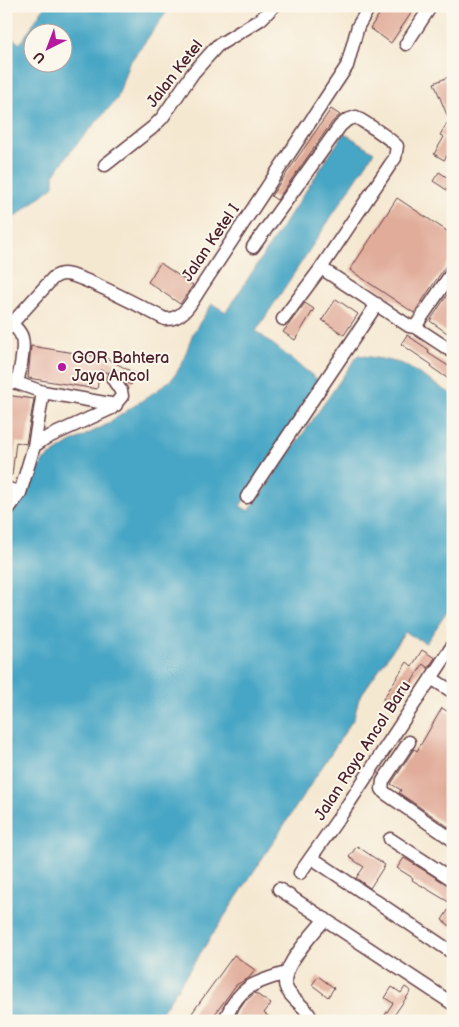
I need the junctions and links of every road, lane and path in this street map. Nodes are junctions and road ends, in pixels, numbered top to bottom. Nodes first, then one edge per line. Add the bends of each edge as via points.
1 (274, 6) edge
2 (370, 6) edge
3 (432, 6) edge
4 (406, 44) dead end
5 (105, 165) dead end
6 (253, 247) dead end
7 (321, 268) junction
8 (453, 272) edge
9 (377, 304) junction
10 (283, 319) dead end
11 (415, 326) junction
12 (9, 327) edge
13 (453, 352) edge
14 (113, 379) dead end
15 (11, 382) edge
16 (43, 392) junction
17 (116, 404) junction
18 (34, 446) junction
19 (6, 488) edge
20 (20, 493) junction
21 (247, 497) dead end
22 (6, 512) edge
23 (453, 645) edge
24 (431, 678) junction
25 (453, 692) edge
26 (410, 742) dead end
27 (390, 840) dead end
28 (453, 840) edge
29 (312, 858) junction
30 (300, 873) dead end
31 (453, 880) edge
32 (279, 889) dead end
33 (325, 919) junction
34 (453, 953) edge
35 (286, 973) junction
36 (453, 1004) edge
37 (229, 1021) edge
38 (312, 1021) edge

1 - 5 lane, Jalan Ketel via 261,19 217,46 193,73 162,118
2 - 12 lane, Jalan Ketel I via 358,26 347,66 179,316 164,320 93,284 62,274 53,278
3 - 4 lane
6 - 7 lane via 340,126 356,117 393,142 397,151
7 - 9 lane
7 - 10 lane
8 - 11 lane
9 - 11 lane via 408,326
9 - 21 lane
11 - 13 lane
12 - 15 lane via 18,330 22,338 21,366
14 - 17 lane via 122,396
15 - 16 lane
16 - 17 lane
16 - 18 lane
17 - 18 lane
18 - 20 lane
19 - 20 lane
20 - 22 lane
23 - 24 lane, Jalan Raya Ancol Baru
24 - 25 lane
24 - 29 lane, Jalan Raya Ancol Baru
26 - 28 lane via 382,782 382,789
27 - 31 lane
29 - 30 lane, Jalan Raya Ancol Baru
29 - 34 lane
32 - 33 lane
33 - 35 lane
33 - 36 lane
35 - 37 lane via 245,988 229,1010
35 - 38 lane via 288,992 309,1013

